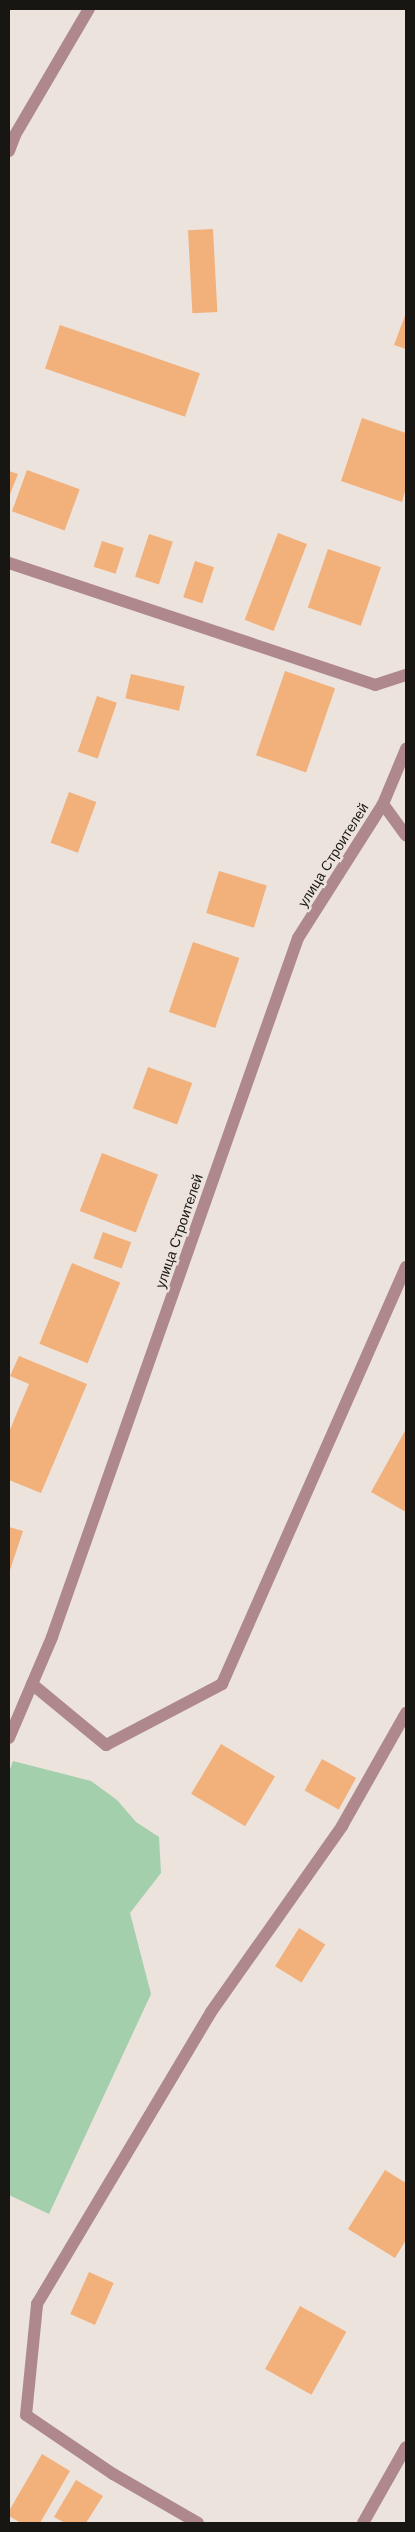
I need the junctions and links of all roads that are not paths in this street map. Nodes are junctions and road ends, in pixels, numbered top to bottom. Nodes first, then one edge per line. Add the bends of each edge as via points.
1 (89, 9) edge
2 (9, 151) edge
3 (9, 563) edge
4 (406, 675) edge
5 (406, 749) edge
6 (383, 804) junction
7 (406, 836) edge
8 (406, 1267) edge
9 (32, 1684) junction
10 (406, 1713) edge
11 (9, 1738) edge
12 (406, 2447) edge
13 (198, 2523) edge
14 (363, 2523) edge

1 - 2 street via 15,135
3 - 4 street via 375,685
5 - 6 street, улица Строителей
6 - 7 street
6 - 9 street, улица Строителей via 298,938 56,1628
8 - 9 street via 222,1684 106,1745
9 - 11 street, улица Строителей
10 - 13 street via 342,1826 211,2012 37,2304 26,2415 112,2474
12 - 14 street

